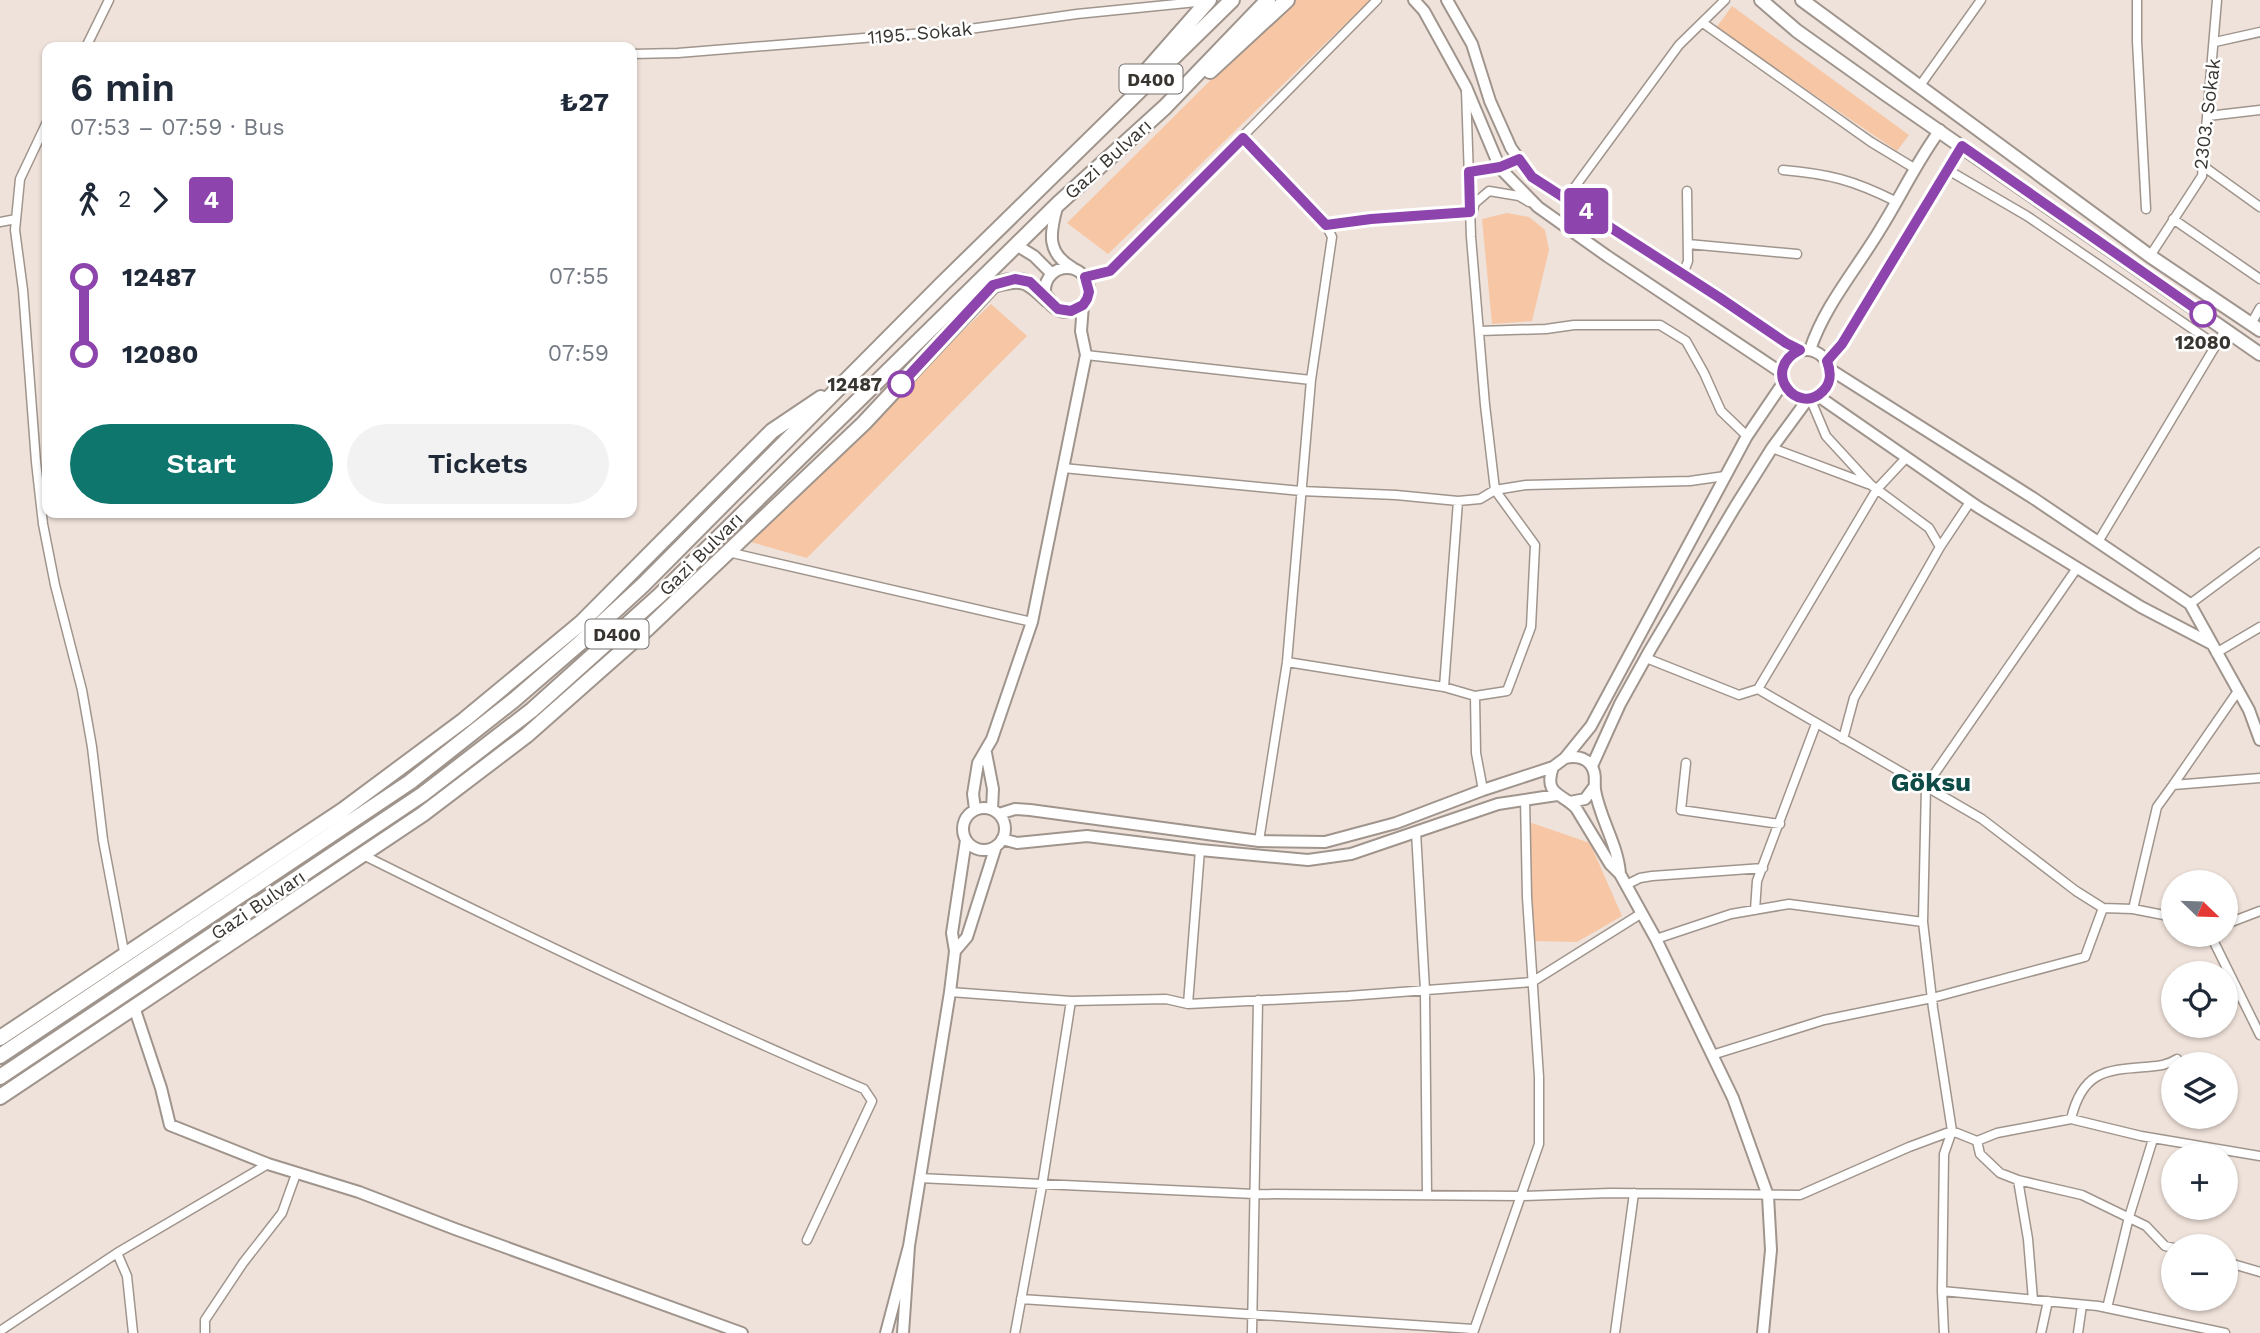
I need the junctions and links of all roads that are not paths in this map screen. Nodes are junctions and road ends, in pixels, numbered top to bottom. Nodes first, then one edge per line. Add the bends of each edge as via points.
1 (109, 0) edge
2 (1232, 0) edge
3 (1268, 0) edge
4 (1287, 0) edge
5 (1377, 0) edge
6 (1414, 0) edge
7 (1447, 0) edge
8 (1725, 0) edge
9 (1761, 0) edge
10 (1802, 0) edge
11 (1981, 0) edge
12 (2137, 0) edge
13 (2217, 0) edge
14 (1208, 1) edge
15 (1703, 23) junction
16 (2260, 32) edge
17 (88, 42) edge
18 (2215, 42) junction
19 (637, 54) edge
20 (1465, 87) junction
21 (1919, 87) junction
22 (1165, 107) junction
23 (2260, 110) edge
24 (2208, 116) junction
25 (1940, 130) junction
26 (42, 133) edge
27 (1243, 138) junction
28 (1962, 146) junction
29 (1071, 158) junction
30 (1519, 159) junction
31 (2203, 166) junction
32 (1500, 167) junction
33 (1914, 167) junction
34 (1783, 170) dead end
35 (1948, 170) junction
36 (1469, 172) junction
37 (1686, 191) dead end
38 (1566, 199) junction
39 (1895, 201) junction
40 (1058, 204) junction
41 (1538, 207) junction
42 (2260, 207) edge
43 (2146, 209) dead end
44 (1470, 212) junction
45 (16, 219) junction
46 (2173, 219) junction
47 (0, 222) edge
48 (1326, 225) junction
49 (1471, 225) junction
50 (1688, 244) junction
51 (1016, 245) junction
52 (1797, 254) dead end
53 (2150, 256) junction
54 (1073, 269) junction
55 (1052, 274) junction
56 (1683, 274) junction
57 (1085, 277) junction
58 (2260, 279) edge
59 (1053, 304) junction
60 (1083, 305) junction
61 (2260, 308) edge
62 (2255, 327) edge
63 (2225, 330) junction
64 (1081, 331) junction
65 (1479, 331) junction
66 (2216, 345) junction
67 (1805, 350) junction
68 (2260, 354) edge
69 (1086, 355) junction
70 (1829, 365) junction
71 (1782, 378) junction
72 (848, 379) junction
73 (1311, 380) junction
74 (1812, 398) junction
75 (1747, 436) junction
76 (1772, 448) junction
77 (1906, 458) junction
78 (1063, 468) junction
79 (1725, 476) junction
80 (1874, 487) junction
81 (1495, 490) junction
82 (1301, 491) junction
83 (1458, 501) junction
84 (1970, 502) junction
85 (42, 515) edge
86 (42, 518) edge
87 (2098, 542) junction
88 (1940, 547) junction
89 (728, 552) junction
90 (2260, 552) edge
91 (2077, 568) junction
92 (2190, 604) junction
93 (1032, 622) junction
94 (2260, 627) edge
95 (2213, 648) junction
96 (1646, 658) junction
97 (1287, 662) junction
98 (1444, 687) junction
99 (1758, 689) junction
100 (2238, 691) junction
101 (1475, 696) junction
102 (1816, 724) junction
103 (1843, 738) junction
104 (2260, 740) edge
105 (986, 753) junction
106 (1565, 758) junction
107 (1686, 762) dead end
108 (1592, 766) junction
109 (1553, 767) junction
110 (2260, 778) edge
111 (2173, 785) junction
112 (1926, 786) junction
113 (1594, 787) junction
114 (1483, 790) junction
115 (1557, 795) junction
116 (1525, 799) junction
117 (1570, 802) junction
118 (975, 809) junction
119 (996, 812) junction
120 (1780, 824) junction
121 (1416, 832) junction
122 (965, 840) junction
123 (1259, 841) junction
124 (999, 842) junction
125 (1200, 850) junction
126 (363, 855) junction
127 (1763, 867) junction
128 (1620, 874) junction
129 (1626, 885) junction
130 (2103, 908) junction
131 (2133, 909) junction
132 (1755, 910) junction
133 (2260, 911) edge
134 (1642, 913) junction
135 (2161, 914) edge
136 (2238, 919) edge
137 (1923, 922) junction
138 (1657, 939) junction
139 (2216, 947) edge
140 (955, 951) junction
141 (124, 954) junction
142 (132, 968) junction
143 (1532, 982) junction
144 (1424, 990) junction
145 (950, 992) junction
146 (1932, 998) junction
147 (1258, 1000) junction
148 (1071, 1001) junction
149 (1188, 1004) junction
150 (134, 1007) junction
151 (2260, 1035) edge
152 (0, 1038) edge
153 (1712, 1055) junction
154 (0, 1056) edge
155 (2161, 1066) edge
156 (0, 1077) edge
157 (0, 1097) edge
158 (2071, 1119) junction
159 (1952, 1131) junction
160 (2153, 1139) junction
161 (1977, 1141) junction
162 (2260, 1156) edge
163 (268, 1164) junction
164 (296, 1174) junction
165 (919, 1178) junction
166 (2018, 1181) junction
167 (1042, 1186) junction
168 (1634, 1193) junction
169 (1254, 1194) junction
170 (1427, 1195) junction
171 (1522, 1196) junction
172 (1768, 1196) junction
173 (2129, 1217) junction
174 (807, 1240) dead end
175 (2161, 1241) edge
176 (909, 1246) junction
177 (117, 1253) junction
178 (2238, 1266) edge
179 (2260, 1272) edge
180 (1942, 1291) junction
181 (1021, 1298) junction
182 (2033, 1300) junction
183 (2048, 1301) junction
184 (2082, 1305) junction
185 (2107, 1308) junction
186 (1253, 1315) junction
187 (0, 1331) edge
188 (1473, 1331) edge
189 (2208, 1332) edge
190 (134, 1333) edge
191 (205, 1333) edge
192 (742, 1333) edge
193 (886, 1333) edge
194 (903, 1333) edge
195 (1015, 1333) edge
196 (1252, 1333) edge
197 (1615, 1333) edge
198 (1763, 1333) edge
199 (1944, 1333) edge
200 (1952, 1333) edge
201 (2041, 1333) edge
202 (2078, 1333) edge
203 (2225, 1333) edge

1 - 17 street
2 - 29 highway, Gazi Bulvarı / D400
3 - 22 highway, Gazi Bulvarı / D400
4 - 22 highway via 1228,57
5 - 27 street
6 - 20 street
7 - 30 street via 1472,44 1490,100
8 - 15 street
9 - 25 main road via 1797,31
10 - 21 main road
11 - 21 street
12 - 43 street
13 - 18 street, 2303. Sokak
14 - 19 street, 1195. Sokak via 962,30
14 - 29 highway
15 - 33 street via 1871,142
15 - 38 street via 1679,45
16 - 18 street
18 - 24 street, 2303. Sokak
20 - 32 street
20 - 36 street
21 - 53 main road
22 - 40 highway, Gazi Bulvarı / D400
23 - 24 street
24 - 31 street, 2303. Sokak
25 - 28 main road
25 - 33 street
26 - 45 street via 20,179
27 - 48 street
27 - 57 street via 1110,271
28 - 35 street
28 - 63 main road
29 - 72 highway, Gazi Bulvarı / D400
30 - 32 street
30 - 38 street via 1532,177
31 - 42 street
31 - 46 street, 2303. Sokak via 2202,176
32 - 36 street
32 - 41 street
33 - 39 street
34 - 39 street via 1835,176
35 - 66 street via 2027,216
35 - 70 street
36 - 44 street
37 - 50 street
38 - 56 street
39 - 67 street
40 - 51 highway, Gazi Bulvarı / D400
40 - 54 street via 1052,243 1061,261
41 - 49 street via 1519,196 1489,191 1475,203
41 - 71 street
44 - 48 street
44 - 49 street
45 - 47 street
45 - 85 street
46 - 53 street, 2303. Sokak
46 - 58 street
48 - 73 street via 1332,237
49 - 65 street
50 - 52 street
50 - 56 street
51 - 55 street
51 - 156 highway, Gazi Bulvarı / D400 via 660,595 532,710 423,794
53 - 62 main road
54 - 55 street
54 - 57 street
55 - 59 street via 1046,286
56 - 67 street via 1786,343
57 - 60 street via 1089,292
59 - 60 street via 1071,311
59 - 64 street
59 - 89 highway via 1030,282 1015,279 993,285 864,423
60 - 64 street
61 - 62 street
63 - 66 street
63 - 68 main road
64 - 69 street
65 - 75 street via 1660,325 1686,341 1721,411
65 - 81 street
66 - 87 street
67 - 70 street via 1820,353
67 - 71 street via 1784,363
69 - 73 street
69 - 78 street
70 - 74 street via 1830,380
70 - 87 street
71 - 74 street via 1797,397
71 - 75 street
72 - 141 highway via 772,431 581,623 464,720 343,810
72 - 142 highway, Gazi Bulvarı / D400 via 643,584 514,701 410,782
73 - 82 street
74 - 76 street
74 - 77 street
74 - 80 street via 1826,436
75 - 79 street
76 - 80 street
76 - 96 street
77 - 80 street
77 - 84 street
78 - 82 street
78 - 93 street
79 - 81 street
79 - 106 street via 1591,726
80 - 88 street via 1928,528
80 - 99 street
81 - 83 street via 1480,499
81 - 101 street via 1535,545 1531,627 1507,691
82 - 83 street
82 - 97 street
83 - 98 street
84 - 88 street
84 - 91 street
86 - 141 street via 82,690
87 - 92 street
88 - 103 street via 1854,698
89 - 93 street
89 - 126 highway via 527,735
90 - 92 street
91 - 95 street
91 - 112 street
92 - 95 street
93 - 105 street
94 - 95 street
95 - 100 street
96 - 99 street via 1739,695
96 - 108 street
97 - 98 street
97 - 123 street
98 - 101 street
99 - 102 street
100 - 104 street
100 - 111 street
101 - 114 street via 1476,754
102 - 103 street
102 - 120 street
103 - 112 street
105 - 118 street via 978,764
105 - 119 street
106 - 108 street via 1580,757
106 - 109 street
107 - 120 street via 1681,810
108 - 113 street
109 - 114 street
109 - 115 street via 1550,782
110 - 111 street
111 - 131 street via 2157,807
112 - 130 street via 1982,818
112 - 137 street
113 - 117 street via 1585,799
113 - 128 street
114 - 123 street via 1345,838
115 - 116 street
115 - 117 street
116 - 121 street
116 - 143 street
117 - 128 street
118 - 119 street
118 - 122 street via 964,822
119 - 123 street via 1030,810
119 - 124 street via 1005,831
120 - 127 street
121 - 125 street via 1351,854 1308,860
121 - 144 street
122 - 124 street via 979,850
122 - 140 street via 952,933
124 - 125 street via 1087,836
124 - 140 street via 967,937
125 - 149 street
126 - 150 highway
126 - 174 street via 466,907 864,1089 872,1101
127 - 129 street via 1652,876
127 - 132 street
128 - 129 street
129 - 134 street
130 - 131 street
130 - 146 street via 2085,957
131 - 135 street
132 - 137 street via 1789,904
132 - 138 street
133 - 136 street
134 - 138 street
134 - 143 street
137 - 146 street
138 - 153 street
139 - 151 street
140 - 145 street
141 - 142 street
141 - 152 highway
142 - 154 highway, Gazi Bulvarı / D400
143 - 144 street
143 - 171 street via 1539,1144
144 - 147 street
144 - 170 street
145 - 148 street
145 - 165 street
146 - 153 street via 1824,1020
146 - 159 street
147 - 149 street
147 - 169 street
148 - 149 street via 1166,999
148 - 167 street
150 - 157 highway
150 - 163 street via 170,1125
153 - 172 street via 1733,1098
155 - 158 street via 2109,1070 2084,1085
158 - 160 street
158 - 161 street
159 - 161 street
159 - 172 street via 1800,1195
159 - 180 street via 1944,1154
160 - 162 street
160 - 173 street
161 - 166 street via 1980,1154
163 - 164 street
163 - 177 street
164 - 191 street via 282,1213 205,1320
164 - 192 street via 359,1192
165 - 167 street
165 - 176 street
166 - 173 street via 2082,1195
166 - 182 street
167 - 169 street
167 - 181 street
168 - 171 street
168 - 172 street
168 - 197 street
169 - 170 street
169 - 186 street
170 - 171 street
171 - 188 street
172 - 198 street via 1771,1250
173 - 175 street
173 - 185 street
176 - 193 street
176 - 194 street
177 - 187 street
177 - 190 street via 127,1276
178 - 179 street
180 - 182 street
180 - 199 street
181 - 186 street
181 - 195 street
182 - 183 street
183 - 184 street
183 - 201 street
184 - 185 street
184 - 202 street
185 - 189 street
186 - 188 street
186 - 196 street
189 - 203 street
199 - 200 street

